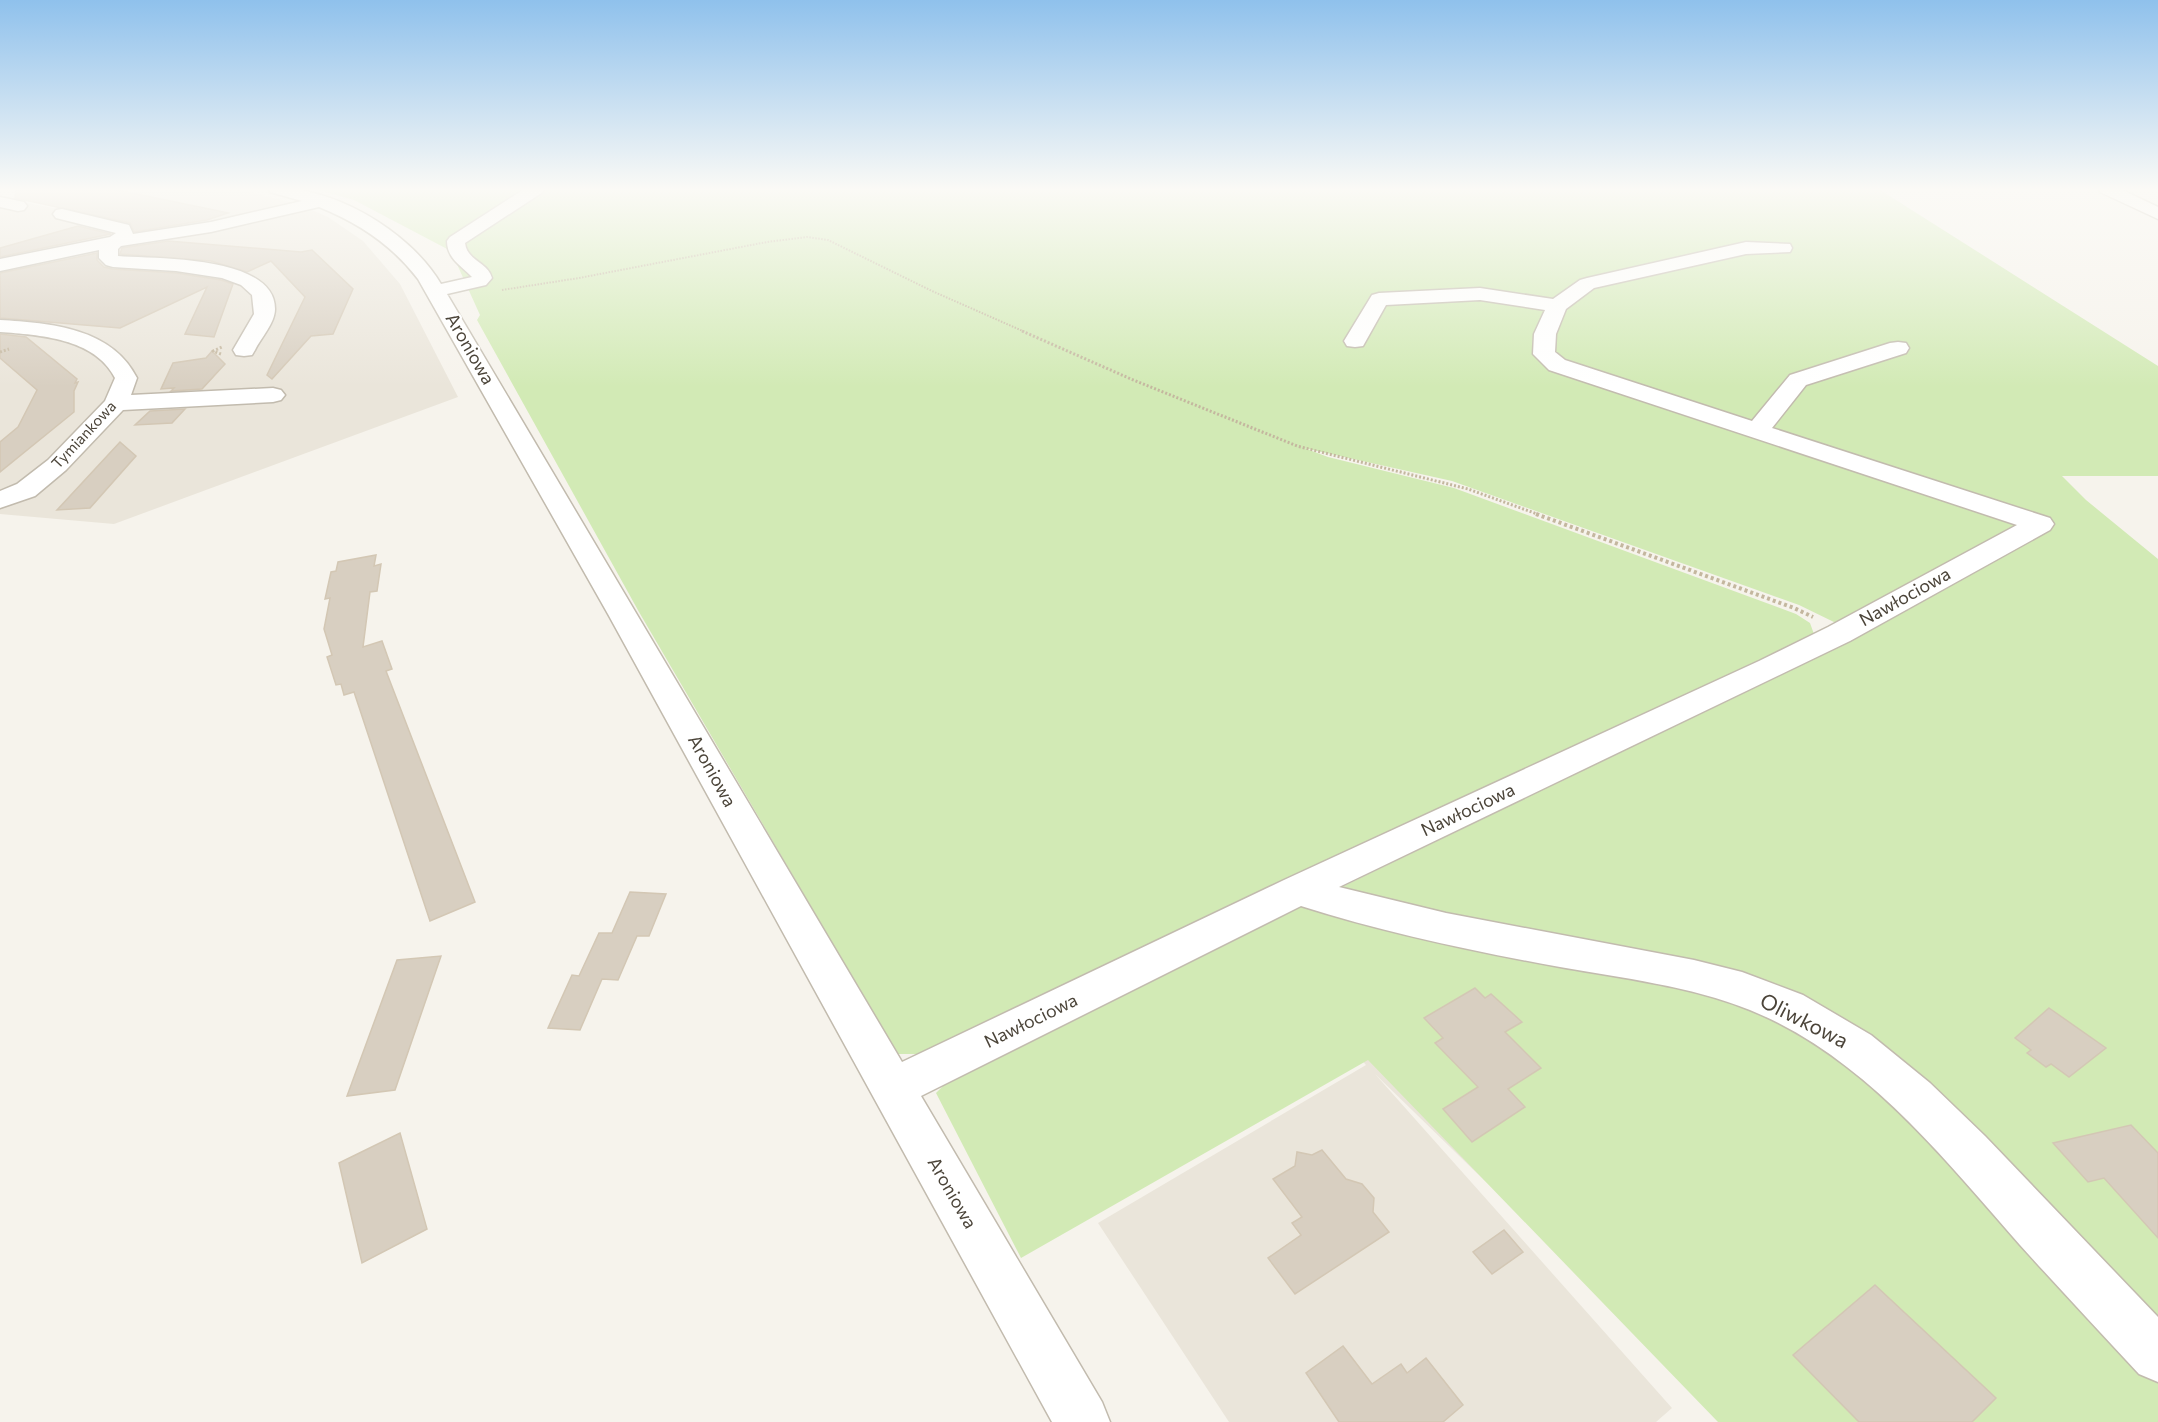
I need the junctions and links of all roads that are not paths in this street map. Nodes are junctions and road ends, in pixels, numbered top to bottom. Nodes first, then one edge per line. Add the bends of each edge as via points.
1 (44, 254) edge
2 (108, 254) edge
3 (407, 254) edge
4 (460, 254) edge
5 (1718, 254) edge
6 (0, 265) edge
7 (436, 291) junction
8 (1557, 306) junction
9 (0, 326) edge
10 (1354, 341) dead end
11 (1898, 348) dead end
12 (244, 350) dead end
13 (273, 395) dead end
14 (116, 403) junction
15 (1756, 431) junction
16 (0, 500) edge
17 (1298, 890) junction
18 (893, 1088) junction
19 (2158, 1354) edge
20 (1082, 1422) edge

1 - 6 street
2 - 12 street via 113,261 198,267 252,282 266,306
3 - 7 street, Aroniowa
4 - 7 street via 482,278 472,284
5 - 8 street via 1587,284
7 - 18 street, Aroniowa
8 - 10 street via 1480,294 1379,299
8 - 15 street via 1545,334 1544,354 1557,365
9 - 14 street, Tymiankowa via 55,333 94,345 111,355 120,362 126,378
11 - 15 street via 1798,380
13 - 14 street
14 - 16 street, Tymiankowa via 40,481
15 - 17 street, Nawłociowa via 2040,524 1839,634
17 - 18 street, Nawłociowa
17 - 19 street, Oliwkowa via 1485,936 1680,973 1759,997 1820,1025 1914,1094
18 - 20 street, Aroniowa

